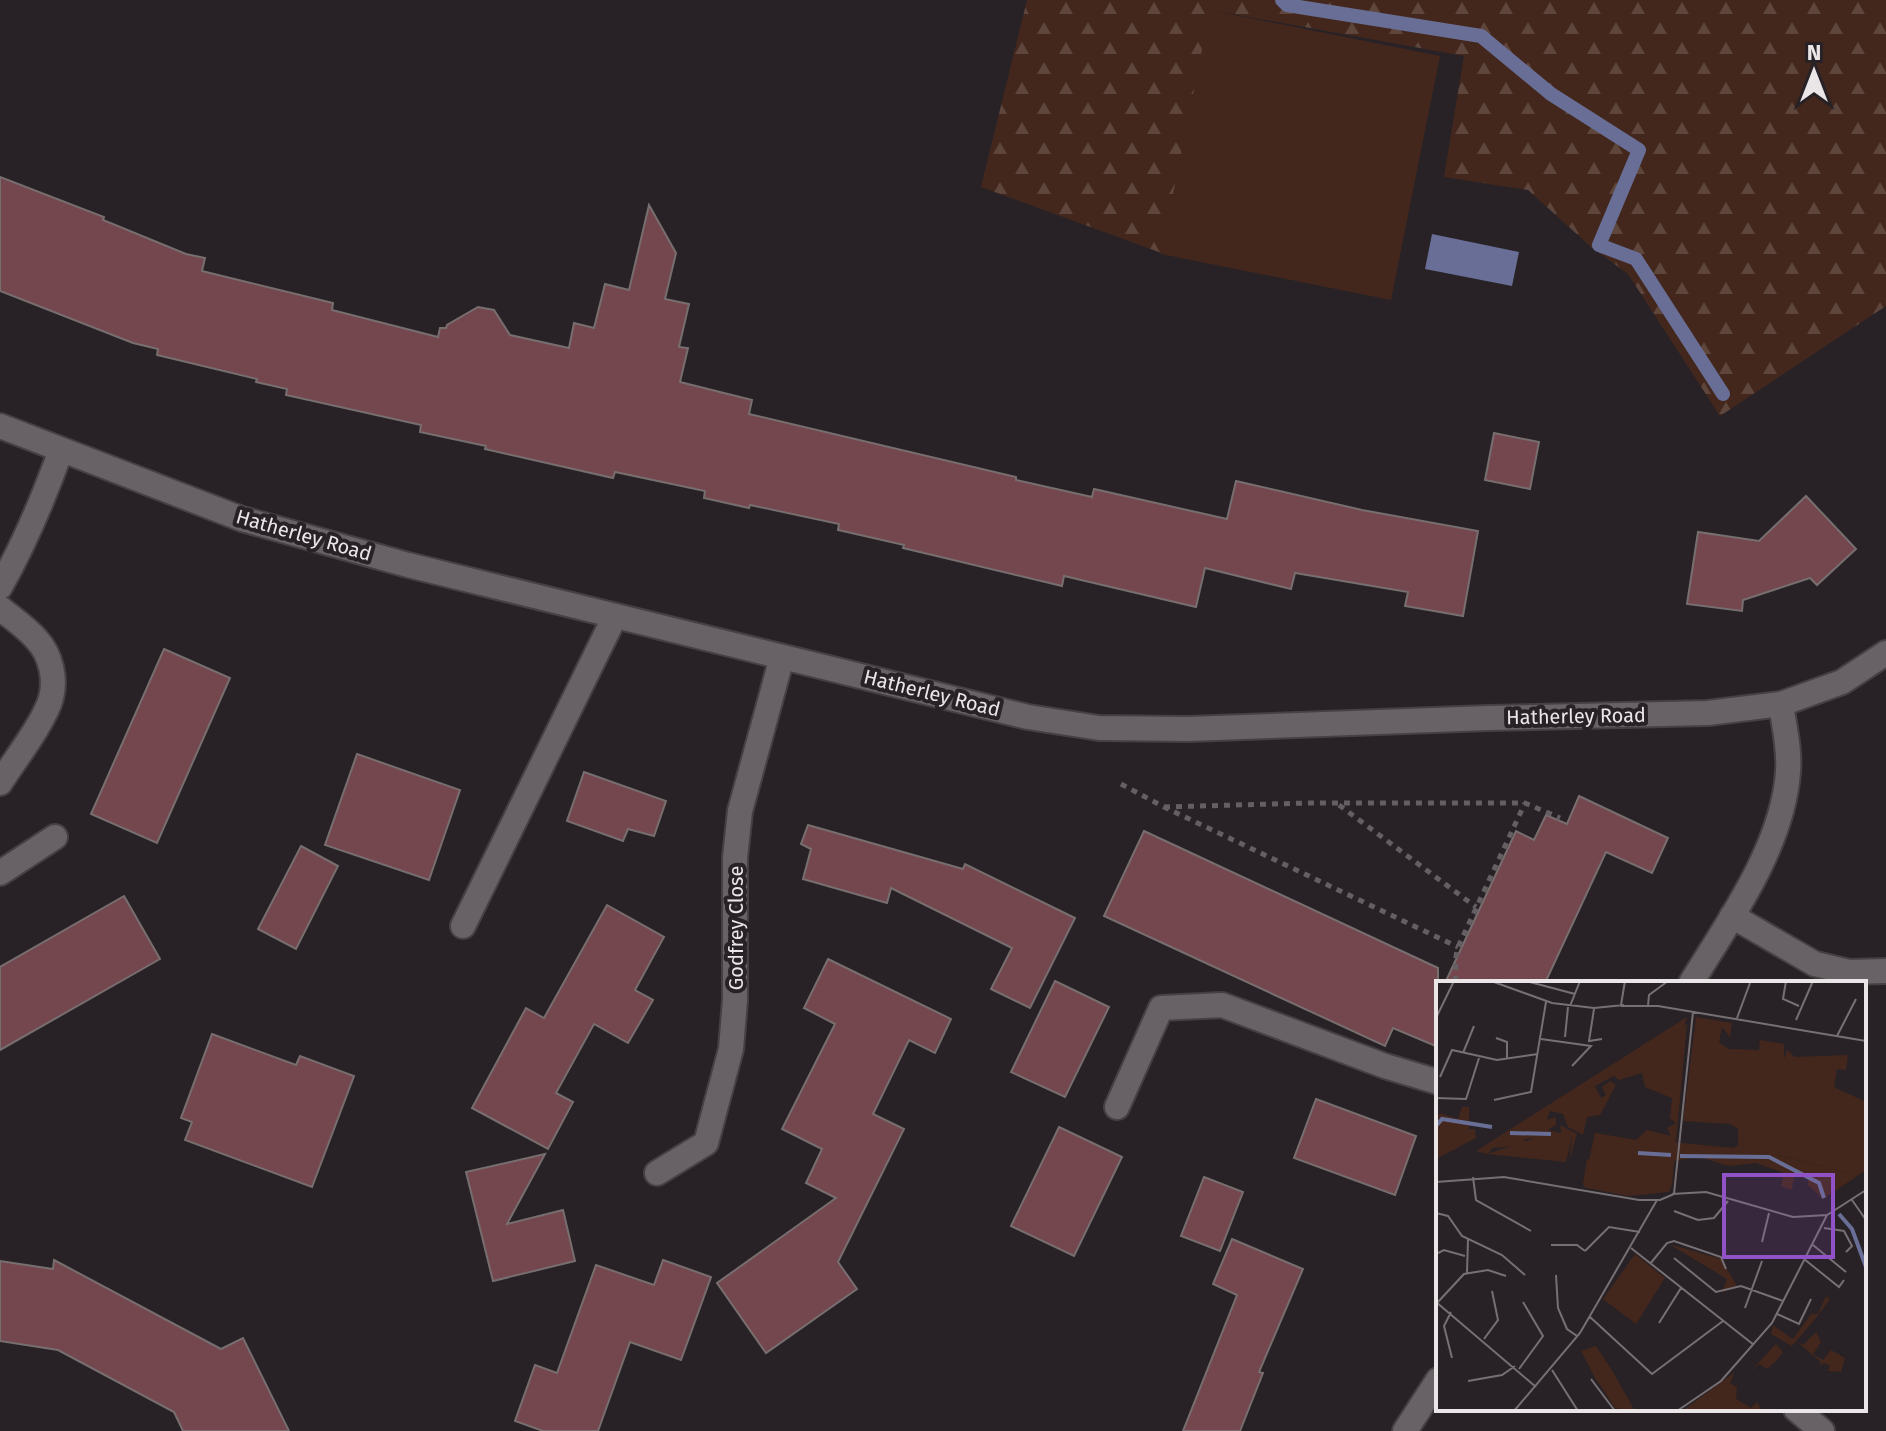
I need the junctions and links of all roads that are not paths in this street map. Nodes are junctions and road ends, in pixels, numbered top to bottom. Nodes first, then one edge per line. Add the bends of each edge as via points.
1 (0, 426) edge
2 (61, 450) junction
3 (0, 587) edge
4 (0, 608) edge
5 (615, 616) junction
6 (1886, 653) edge
7 (782, 657) junction
8 (1781, 704) junction
9 (0, 783) edge
10 (55, 837) dead end
11 (0, 872) edge
12 (1732, 916) junction
13 (463, 926) dead end
14 (1886, 971) edge
15 (1692, 981) edge
16 (1436, 1081) edge
17 (1117, 1107) dead end
18 (657, 1173) dead end
19 (1436, 1383) edge
20 (1798, 1411) edge
21 (1405, 1431) edge
22 (1822, 1431) edge

1 - 2 street, Hatherley Road
2 - 3 street
2 - 5 street, Hatherley Road via 242,519
4 - 9 street via 37,639 53,679 43,716
5 - 7 street, Hatherley Road
5 - 13 street
6 - 8 street, Hatherley Road via 1842,682
7 - 8 street, Hatherley Road via 1028,717 1099,728 1708,713
7 - 18 street, Godfrey Close via 740,811 731,1049 706,1143
8 - 12 street via 1789,768 1785,799 1771,842
10 - 11 street
12 - 14 street via 1815,964 1849,972
12 - 15 street
16 - 17 street via 1222,1005 1161,1008
19 - 21 street
20 - 22 street

